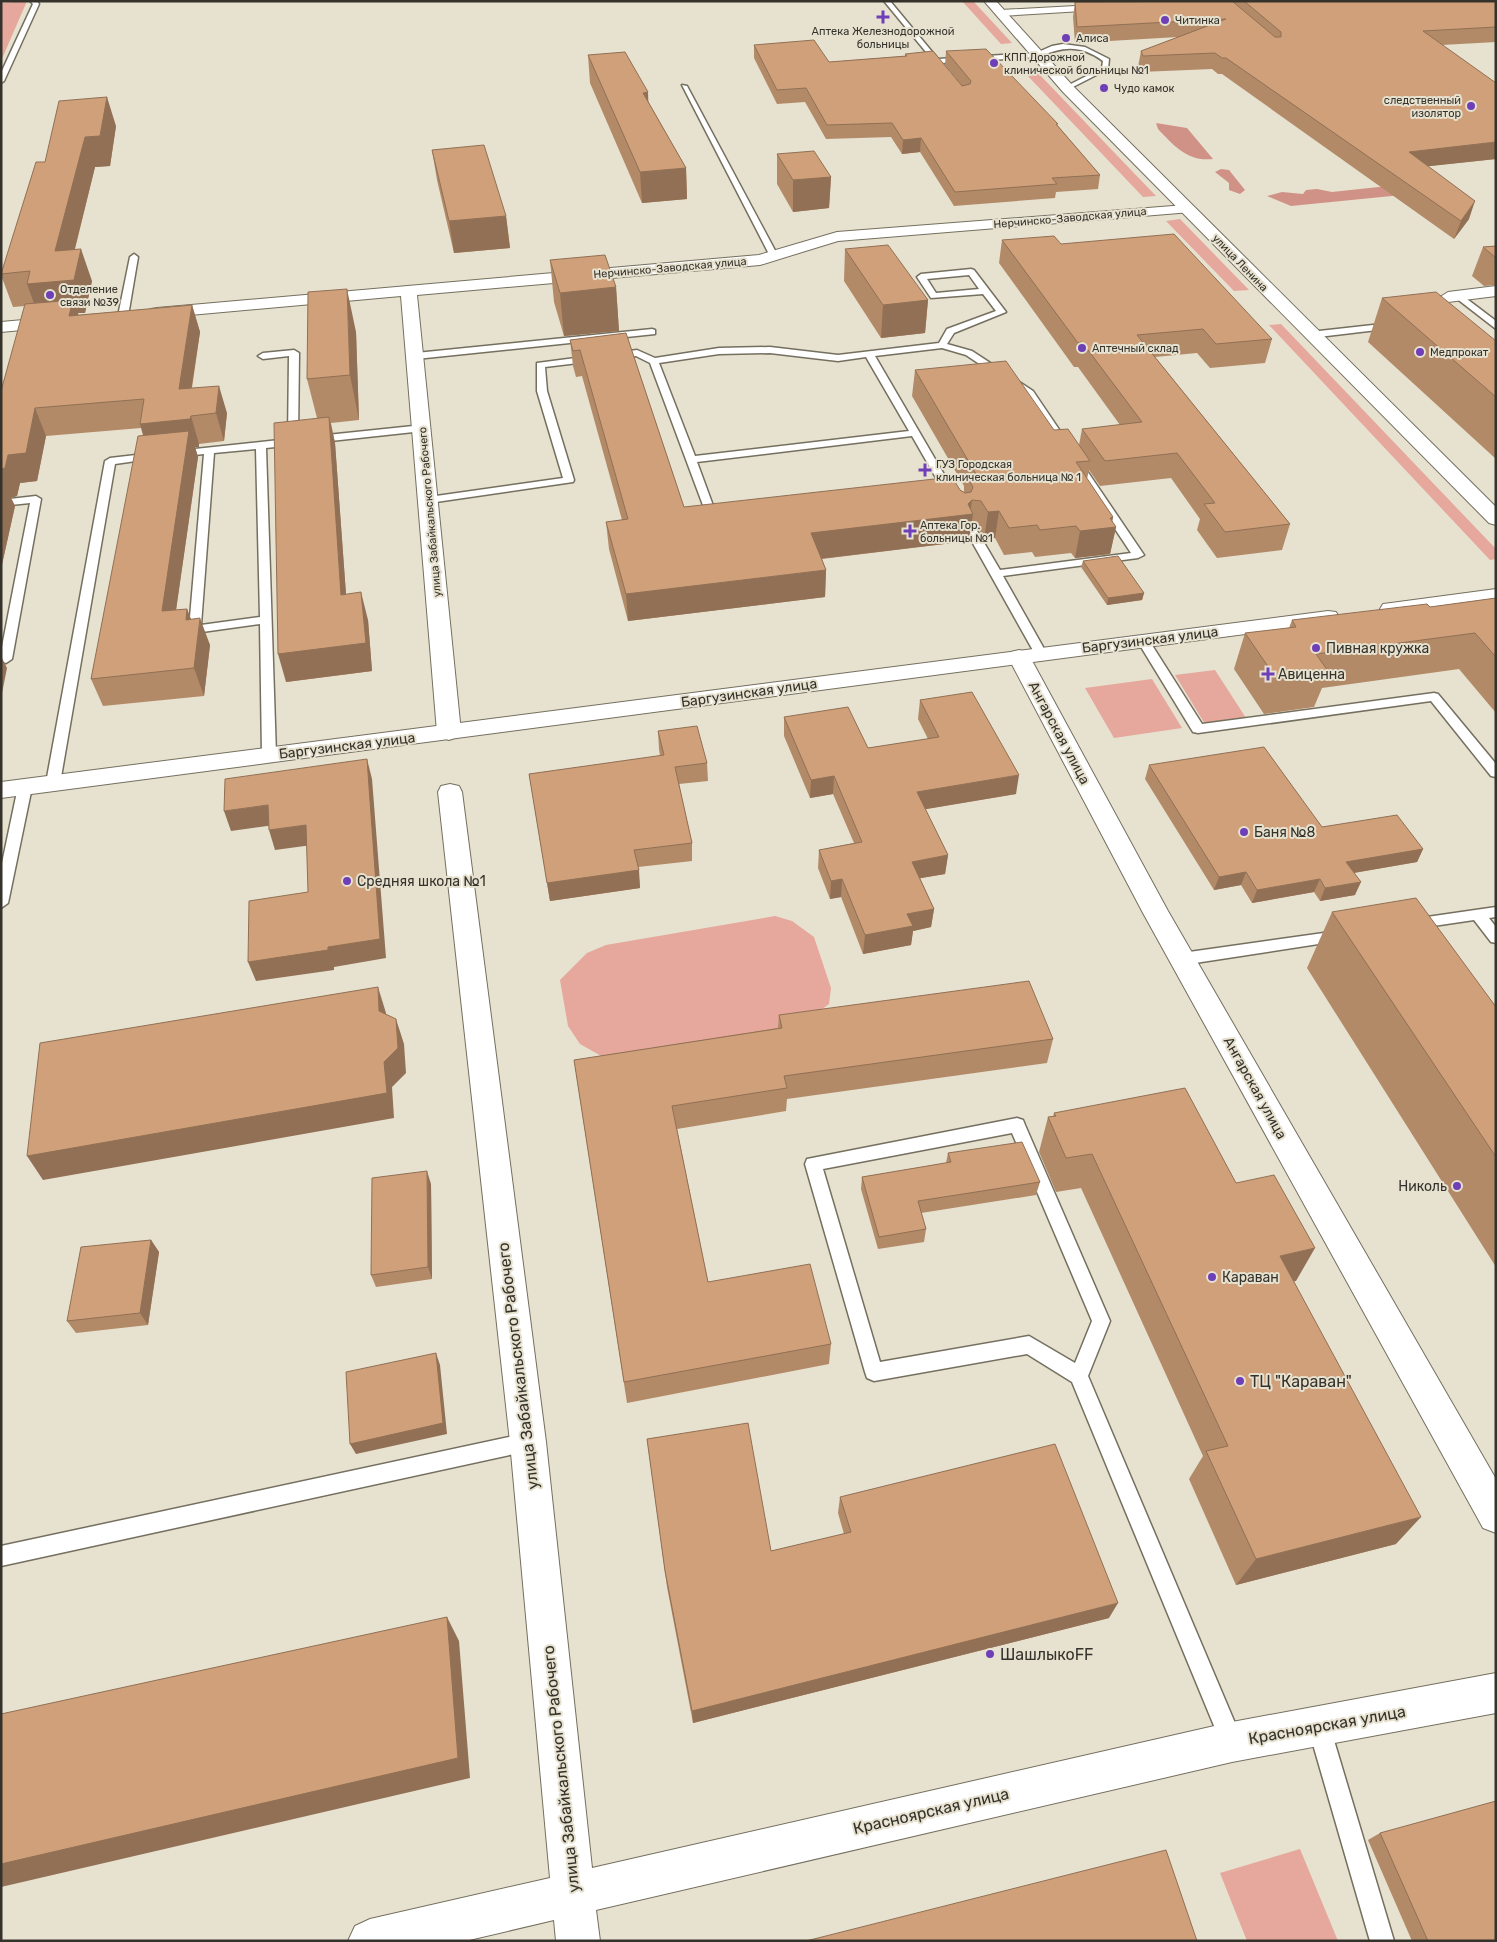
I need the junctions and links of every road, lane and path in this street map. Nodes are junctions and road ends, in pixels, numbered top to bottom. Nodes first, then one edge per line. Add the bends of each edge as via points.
1 (33, 1) edge
2 (888, 1) edge
3 (990, 1) edge
4 (1126, 6) edge
5 (1001, 13) junction
6 (1038, 55) junction
7 (937, 62) junction
8 (948, 75) edge
9 (1, 81) edge
10 (684, 86) dead end
11 (1067, 88) junction
12 (1186, 208) junction
13 (774, 256) junction
14 (134, 257) dead end
15 (409, 291) junction
16 (985, 291) junction
17 (1496, 291) edge
18 (1453, 296) joint
19 (123, 316) junction
20 (104, 318) edge
21 (76, 320) edge
22 (1404, 325) edge
23 (1496, 326) edge
24 (1, 327) edge
25 (652, 332) dead end
26 (1310, 335) junction
27 (942, 345) junction
28 (869, 354) junction
29 (263, 356) dead end
30 (416, 356) junction
31 (654, 361) junction
32 (423, 428) junction
33 (914, 433) junction
34 (293, 442) junction
35 (261, 445) junction
36 (209, 450) junction
37 (691, 460) junction
38 (429, 500) junction
39 (1, 503) edge
40 (958, 507) edge
41 (1496, 519) edge
42 (714, 522) edge
43 (972, 531) edge
44 (996, 574) junction
45 (1496, 595) edge
46 (266, 620) junction
47 (1144, 642) junction
48 (1030, 656) junction
49 (6, 659) dead end
50 (449, 732) junction
51 (269, 755) junction
52 (1496, 773) edge
53 (53, 783) junction
54 (25, 787) junction
55 (1, 790) edge
56 (450, 792) dead end
57 (1, 904) edge
58 (1496, 912) edge
59 (1478, 915) junction
60 (1399, 926) edge
61 (1350, 934) edge
62 (1496, 938) edge
63 (1182, 959) junction
64 (1079, 1376) junction
65 (528, 1442) junction
66 (1496, 1515) edge
67 (1, 1556) edge
68 (1496, 1694) edge
69 (1319, 1727) junction
70 (1232, 1742) junction
71 (573, 1893) junction
72 (370, 1941) edge
73 (578, 1941) edge
74 (1382, 1941) edge

1 - 9 lane via 36,4
2 - 7 lane
3 - 5 street, улица Ленина
4 - 5 street
5 - 6 street, улица Ленина
6 - 7 lane
6 - 11 street, улица Ленина
6 - 11 lane via 1053,48 1069,47 1098,53 1107,60 1105,70
7 - 8 lane
10 - 13 lane
11 - 12 street, улица Ленина
12 - 13 street, Нерчинско-Заводская улица via 837,237
12 - 26 street, улица Ленина
13 - 15 street, Нерчинско-Заводская улица via 760,260
14 - 19 lane
15 - 19 street, Нерчинско-Заводская улица
15 - 30 street, улица Забайкальского Рабочего
16 - 16 lane via 971,272 922,277 934,296
16 - 27 lane via 1001,312 950,331
17 - 18 street
18 - 23 lane
19 - 20 street, Нерчинско-Заводская улица
21 - 24 street
22 - 26 lane
25 - 30 lane
26 - 41 street, улица Ленина
27 - 28 lane
27 - 44 lane via 969,353 1030,393 1138,555
28 - 31 lane via 838,358 770,350 719,352
28 - 33 lane
29 - 34 lane via 294,354
30 - 32 street, улица Забайкальского Рабочего
31 - 37 lane
31 - 38 lane via 637,353 540,365 542,391 569,480
32 - 34 lane
32 - 38 street, улица Забайкальского Рабочего
33 - 37 lane
33 - 40 lane
34 - 35 lane
35 - 36 lane
35 - 46 lane
36 - 46 lane via 194,629
36 - 53 lane via 110,460
37 - 42 lane
38 - 50 street, улица Забайкальского Рабочего
39 - 49 lane via 36,499
43 - 44 lane
44 - 48 lane
45 - 47 street, Баргузинская улица
46 - 51 lane
47 - 48 street, Баргузинская улица
47 - 52 lane via 1198,729 1434,697
48 - 50 street, Баргузинская улица
48 - 63 street, Ангарская улица
50 - 51 street, Баргузинская улица
51 - 53 street, Баргузинская улица
53 - 54 street, Баргузинская улица
54 - 55 street, Баргузинская улица
54 - 57 lane
56 - 65 street, улица Забайкальского Рабочего
58 - 59 lane
59 - 60 lane
59 - 62 lane
61 - 63 lane
63 - 66 street, Ангарская улица
64 - 64 lane via 1029,1345 874,1372 813,1164 1017,1125 1101,1321
64 - 70 lane
65 - 67 lane
65 - 71 street, улица Забайкальского Рабочего
68 - 69 street, Красноярская улица
69 - 70 street, Красноярская улица
69 - 74 lane
70 - 71 street, Красноярская улица
71 - 72 street, Красноярская улица
71 - 73 street, улица Забайкальского Рабочего

